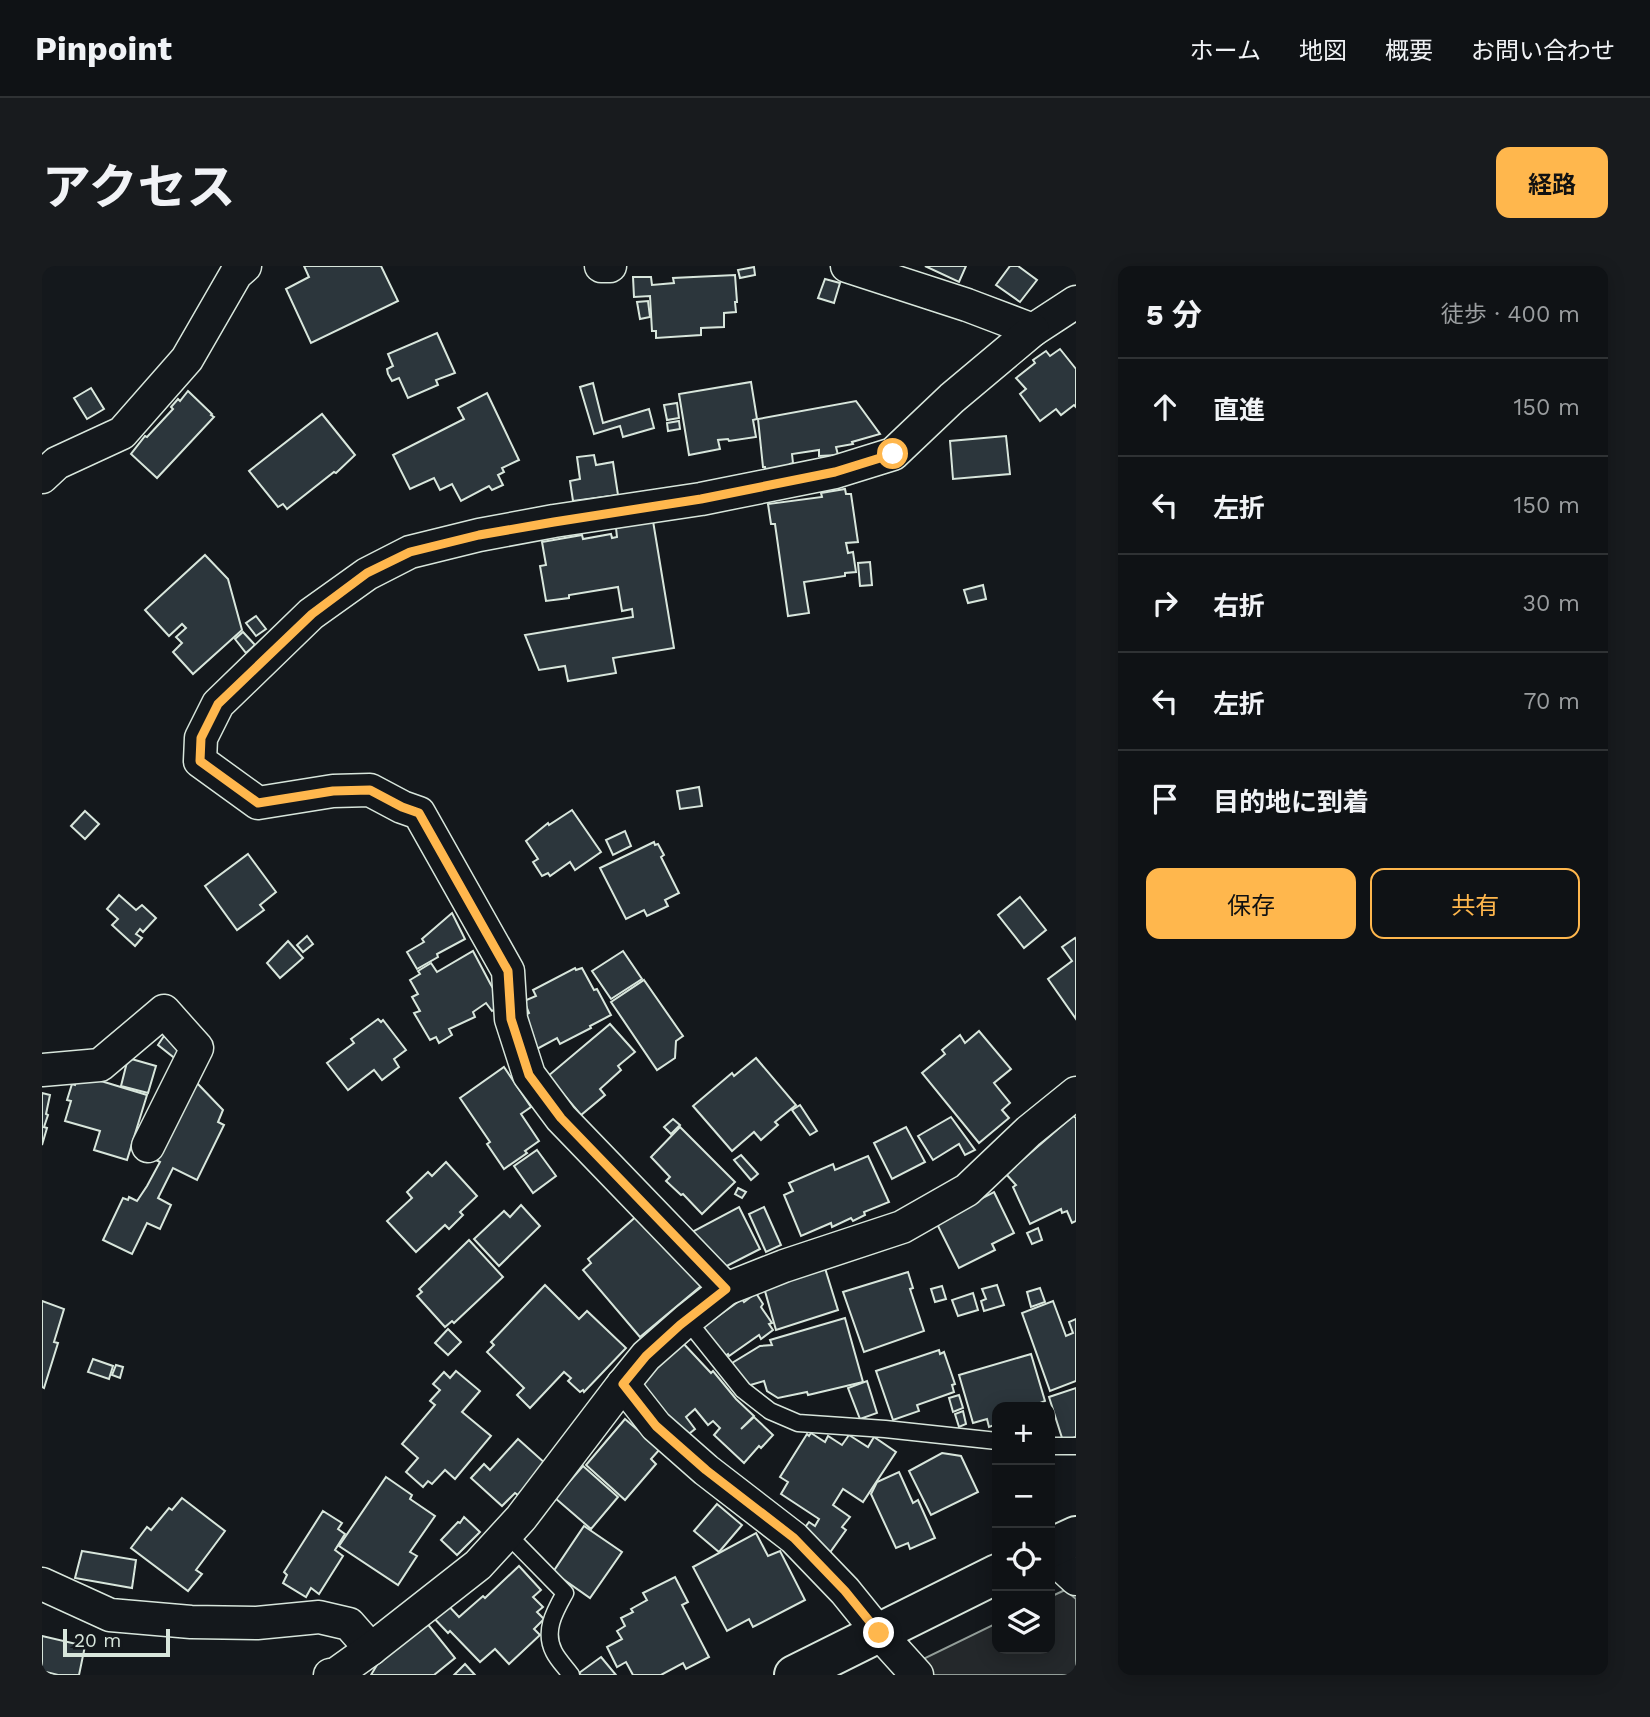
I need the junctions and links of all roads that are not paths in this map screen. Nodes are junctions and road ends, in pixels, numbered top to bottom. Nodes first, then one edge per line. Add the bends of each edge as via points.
1 (245, 266) edge
2 (601, 266) edge
3 (610, 266) edge
4 (846, 266) edge
5 (1076, 302) edge
6 (1033, 330) junction
7 (42, 477) edge
8 (42, 1070) edge
9 (1074, 1096) edge
10 (148, 1146) dead end
11 (726, 1289) junction
12 (687, 1320) junction
13 (623, 1384) junction
14 (992, 1440) edge
15 (1076, 1446) edge
16 (1055, 1447) edge
17 (507, 1534) junction
18 (1076, 1536) edge
19 (1055, 1546) edge
20 (1055, 1560) edge
21 (992, 1576) edge
22 (1076, 1579) edge
23 (42, 1584) edge
24 (879, 1633) junction
25 (371, 1649) junction
26 (330, 1675) edge
27 (571, 1675) edge
28 (794, 1675) edge
29 (917, 1675) edge

1 - 7 street via 187,359 122,433 57,463
2 - 3 street
4 - 6 street
5 - 6 street
6 - 11 street via 893,454 835,472 701,499 479,535 410,552 367,573 312,614 218,704 201,738 200,761 258,803 370,790 419,813 508,971 511,1019 529,1075 561,1118
8 - 10 street via 100,1065 164,1010 197,1048
9 - 11 street via 967,1190 902,1227
11 - 12 street
12 - 13 street via 646,1356
12 - 14 lane via 743,1390 770,1411 798,1423
13 - 17 street
13 - 24 street via 656,1426 794,1538
15 - 16 lane
17 - 25 street via 478,1565
17 - 27 lane via 565,1593 552,1617 550,1638
18 - 19 main road
20 - 22 street
21 - 24 main road
23 - 25 street via 110,1615 257,1623 319,1617 349,1624
24 - 28 main road
24 - 29 street
25 - 26 street

